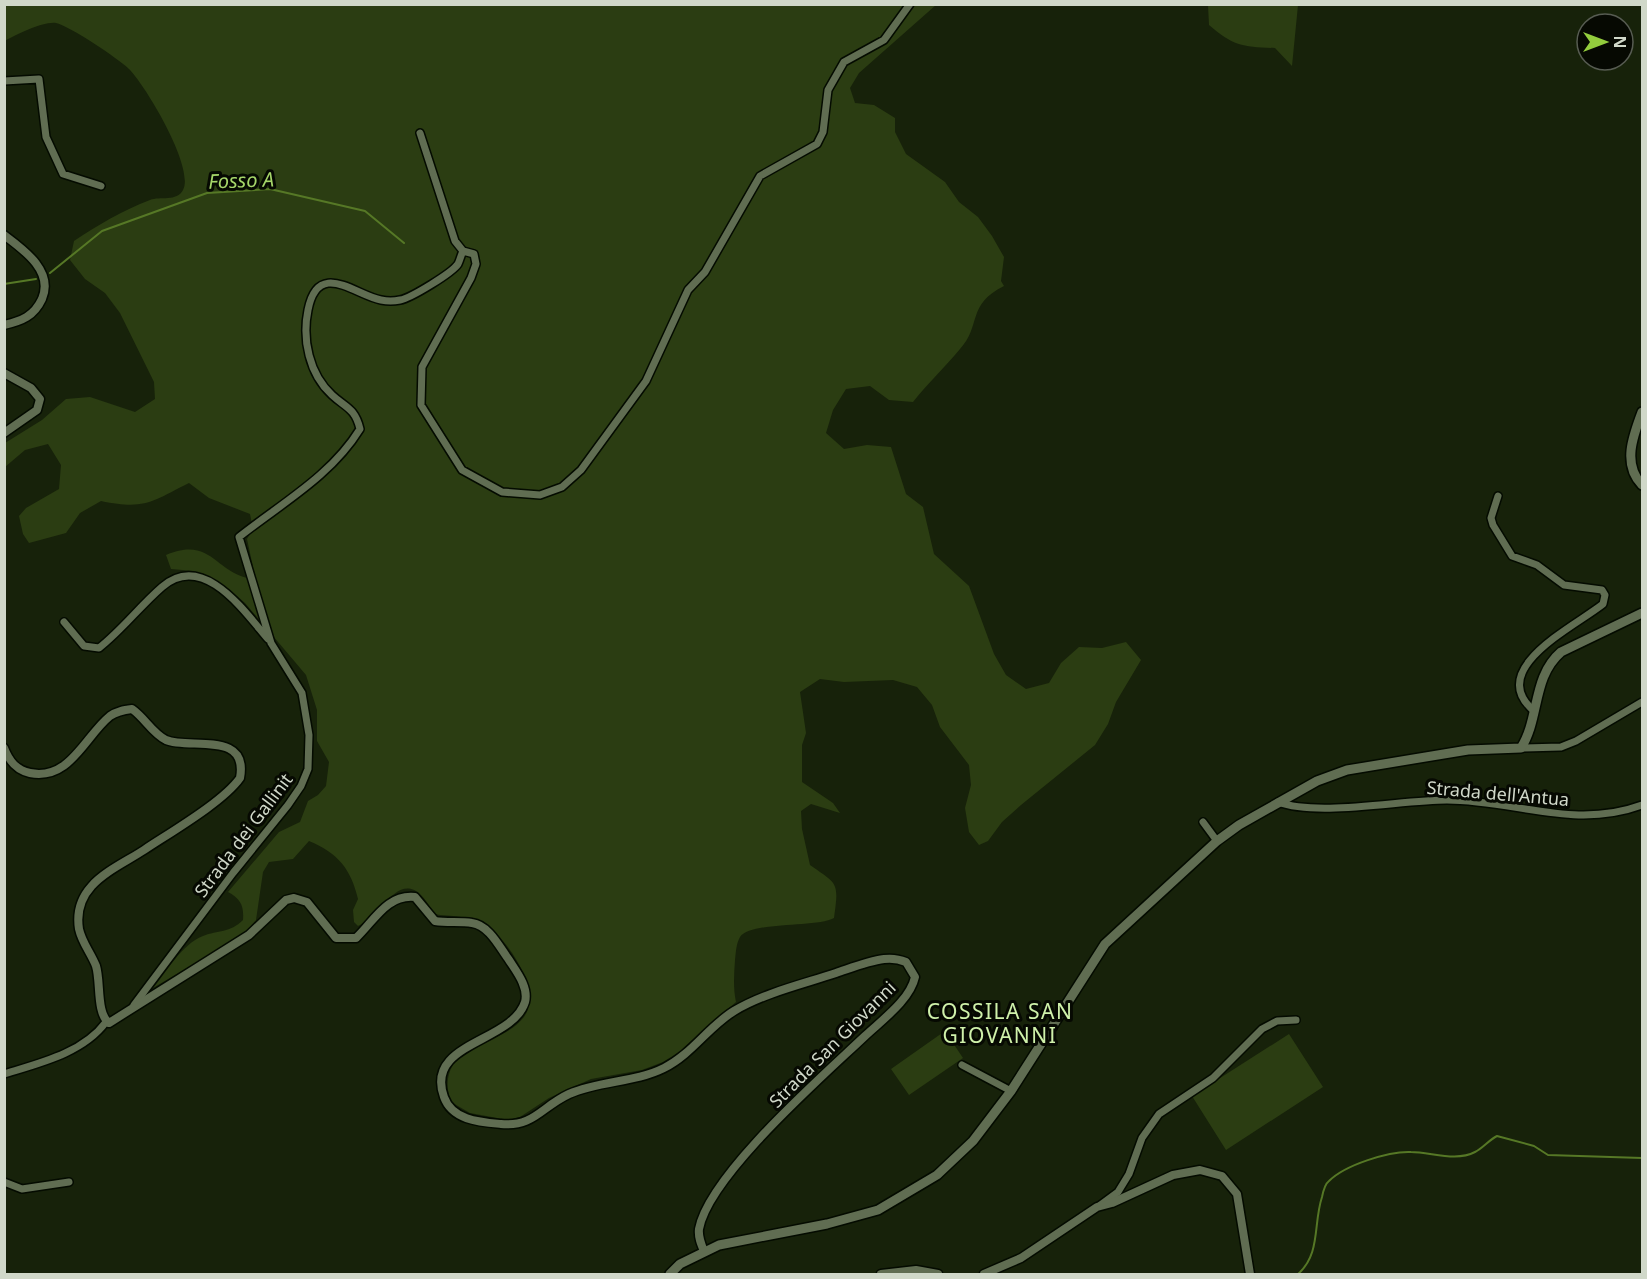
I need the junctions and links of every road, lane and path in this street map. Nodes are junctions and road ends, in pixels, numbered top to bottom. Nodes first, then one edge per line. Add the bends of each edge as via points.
1 (910, 4) edge
2 (4, 81) edge
3 (420, 133) dead end
4 (101, 186) dead end
5 (4, 235) edge
6 (463, 251) junction
7 (4, 325) edge
8 (4, 373) edge
9 (1642, 412) edge
10 (4, 433) edge
11 (1642, 485) edge
12 (1498, 496) dead end
13 (1642, 613) edge
14 (64, 622) dead end
15 (271, 644) junction
16 (1642, 702) edge
17 (1534, 711) junction
18 (4, 748) edge
19 (1521, 748) junction
20 (1278, 802) junction
21 (1642, 805) edge
22 (1203, 822) dead end
23 (1217, 841) junction
24 (133, 1007) junction
25 (1296, 1020) dead end
26 (106, 1022) junction
27 (962, 1065) dead end
28 (4, 1074) edge
29 (1011, 1091) junction
30 (4, 1182) edge
31 (69, 1182) dead end
32 (1097, 1207) junction
33 (704, 1251) junction
34 (670, 1275) edge
35 (881, 1275) edge
36 (938, 1275) edge
37 (984, 1275) edge
38 (1250, 1275) edge

1 - 6 street via 884,40 844,62 828,90 823,132 817,144 760,176 705,272 688,290 646,381 581,470 562,487 540,495 502,492 462,470 421,405 422,367 476,264 474,254
2 - 4 street via 39,79 46,137 63,174
3 - 6 street via 455,242
5 - 7 street via 42,272 45,292 27,318
6 - 15 street, Strada dei Gallinit via 447,274 400,300 380,300 342,283 326,284 310,301 305,323 308,355 330,394 357,416 360,429 306,489 239,537
8 - 10 street via 31,388 40,399 37,410
9 - 11 main road via 1630,466
12 - 17 street via 1491,518 1512,556 1537,565 1564,585 1593,586 1605,596 1603,604 1542,647 1520,675 1518,689 1522,701
13 - 17 main road via 1553,659
14 - 15 street via 84,646 99,648 162,586 185,576 200,576 220,588
15 - 24 street, Strada dei Gallinit via 302,693 309,735 305,777 288,805
16 - 19 street via 1562,747
17 - 19 main road
18 - 26 street via 21,771 39,774 56,770 76,756 109,717 132,709 169,741 206,742 233,751 240,760 240,778 219,800 101,875 85,894 79,927 98,975
19 - 20 main road via 1468,750 1347,770
20 - 21 street, Strada dell'Antua via 1314,808 1450,800 1537,812 1610,815
20 - 23 main road
22 - 23 street
23 - 29 main road via 1105,944
24 - 26 street, Strada San Giovanni via 112,1023
24 - 33 street, Strada San Giovanni via 249,935 286,900 307,902 336,938 345,939 356,938 394,899 415,897 435,921 472,923 487,932 523,983 525,1001 520,1010 498,1031 447,1062 441,1082 449,1107 458,1115 512,1125 531,1121 548,1105 591,1085 640,1077 665,1067 690,1051 722,1020 759,1000 881,960 906,962 915,977 900,1002 728,1173 701,1222 699,1232
25 - 32 street via 1276,1021 1263,1029 1214,1078 1159,1114 1142,1138 1118,1192
26 - 28 street via 90,1039 64,1053
27 - 29 street
29 - 33 main road via 974,1141 937,1175 878,1210
30 - 31 street via 22,1189
32 - 37 street via 1021,1258
32 - 38 street via 1173,1175 1200,1170 1222,1176 1237,1194
33 - 34 main road via 680,1264
35 - 36 street via 916,1270

